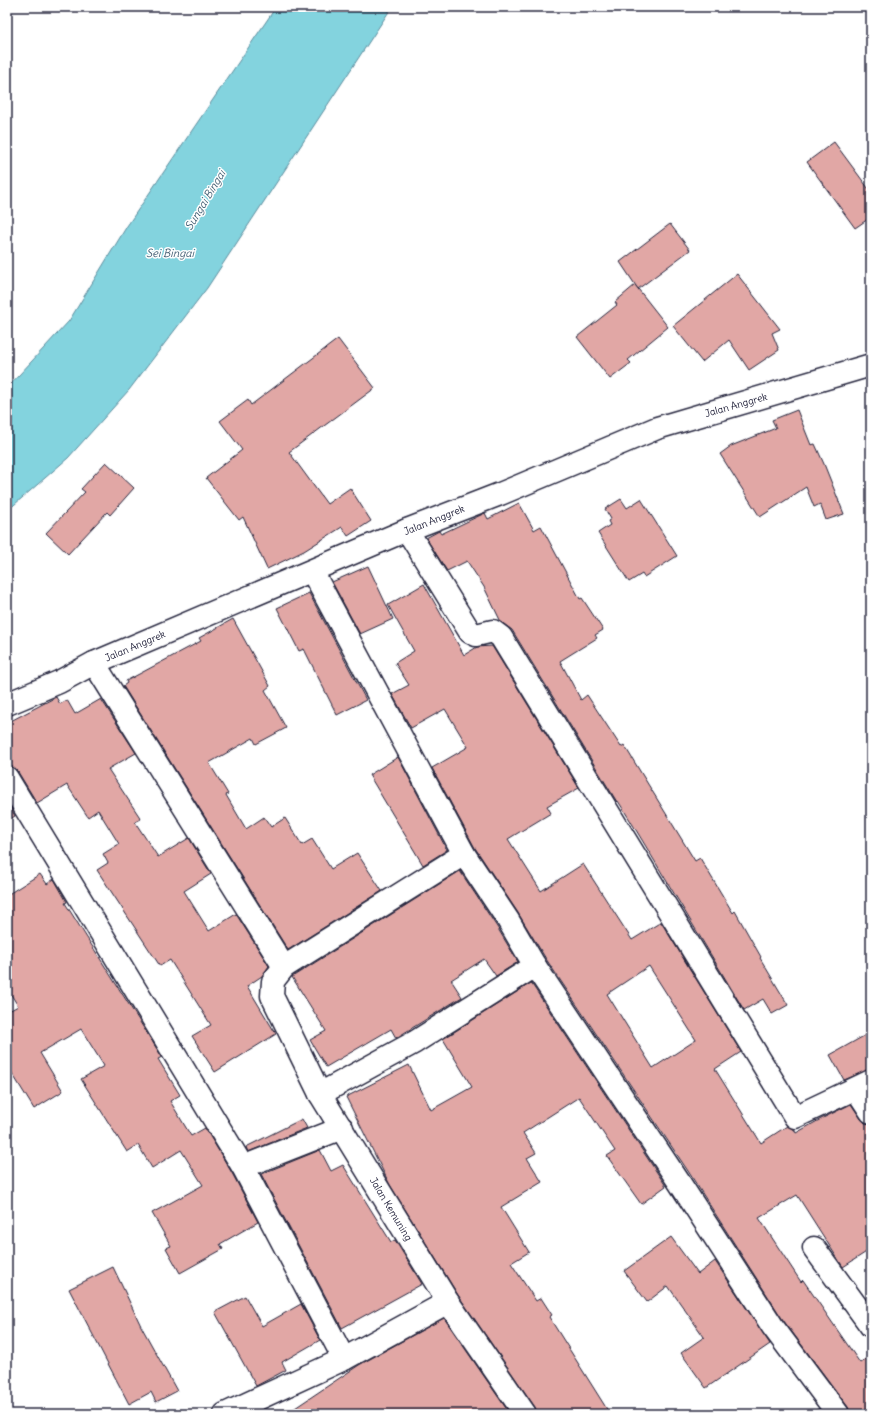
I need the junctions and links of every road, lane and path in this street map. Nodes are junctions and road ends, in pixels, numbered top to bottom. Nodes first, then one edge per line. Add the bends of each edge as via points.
1 (871, 365) edge
2 (407, 530) junction
3 (312, 571) junction
4 (94, 663) junction
5 (7, 704) edge
6 (7, 778) edge
7 (464, 854) junction
8 (535, 966) junction
9 (284, 967) junction
10 (863, 1085) edge
11 (320, 1094) junction
12 (871, 1112) edge
13 (342, 1128) junction
14 (243, 1167) junction
15 (814, 1248) dead end
16 (448, 1302) junction
17 (871, 1326) edge
18 (344, 1359) junction
19 (225, 1414) edge
20 (525, 1414) edge
21 (838, 1414) edge

1 - 2 street, Jalan Anggrek via 657,428
2 - 3 street, Jalan Anggrek
2 - 10 street via 470,632 476,635 494,631 501,637 795,1117
3 - 4 street, Jalan Anggrek
3 - 7 street
4 - 5 street, Jalan Anggrek via 59,682
4 - 9 street
6 - 14 street
7 - 8 street
7 - 9 street
8 - 11 street via 415,1042
8 - 21 street via 773,1327
9 - 11 street, Jalan Kemuning via 274,981 272,996
10 - 12 street
11 - 13 street, Jalan Kemuning
13 - 14 street
13 - 16 street, Jalan Kemuning
14 - 18 street
15 - 17 street
16 - 18 street
16 - 20 street, Jalan Kemuning
18 - 19 street

